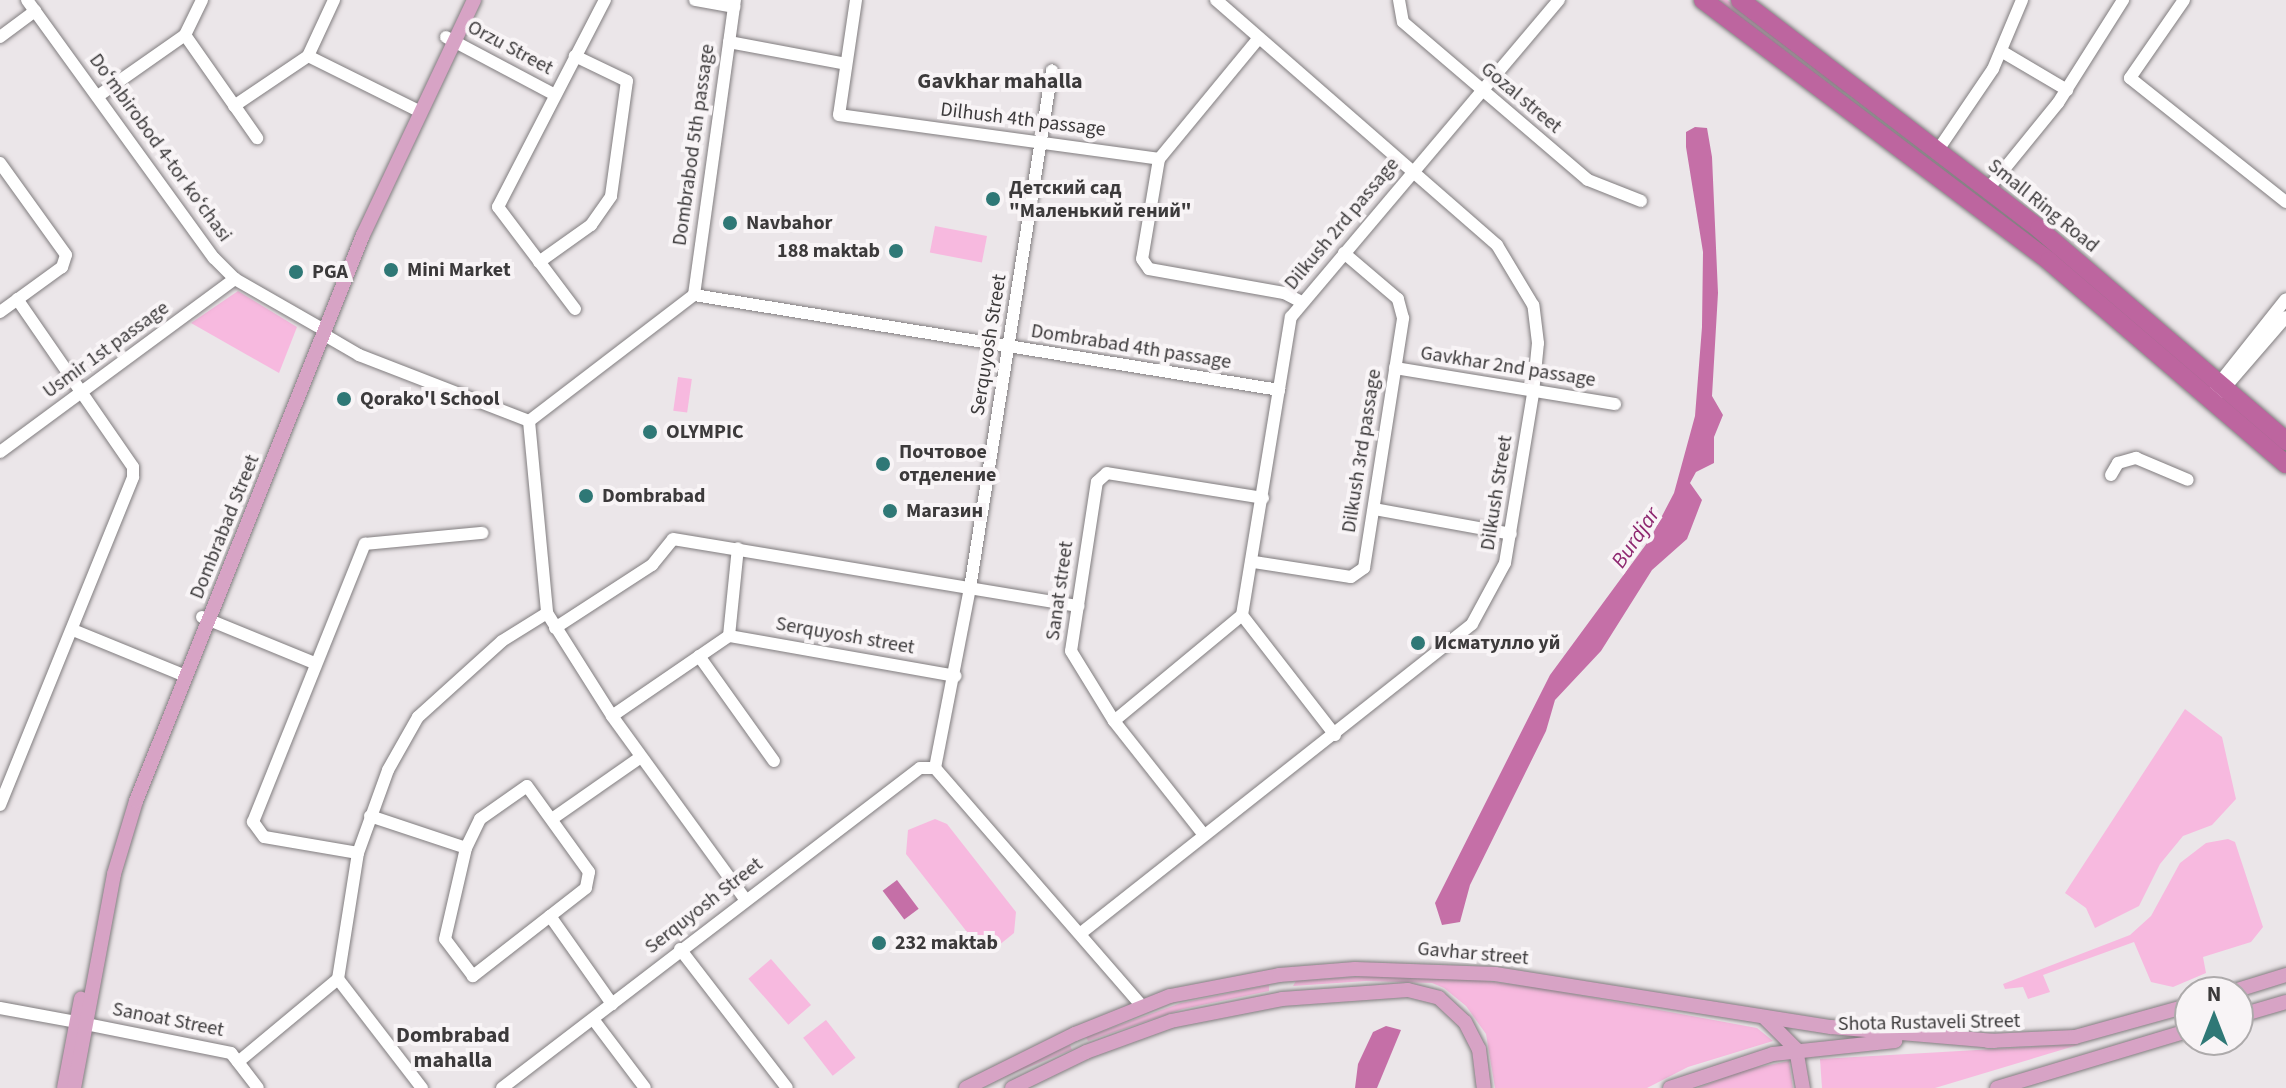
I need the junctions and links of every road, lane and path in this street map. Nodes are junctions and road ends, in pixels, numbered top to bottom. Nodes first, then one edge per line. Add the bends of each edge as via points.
1 (202, 0) edge
2 (334, 0) edge
3 (464, 0) edge
4 (474, 0) edge
5 (605, 0) edge
6 (695, 0) edge
7 (856, 0) edge
8 (1216, 0) edge
9 (1399, 0) edge
10 (1559, 0) edge
11 (1703, 0) edge
12 (1740, 0) edge
13 (2022, 0) edge
14 (2123, 0) edge
15 (2184, 0) edge
16 (734, 4) edge
17 (31, 5) edge
18 (185, 35) junction
19 (0, 37) edge
20 (450, 39) junction
21 (1258, 39) junction
22 (729, 42) junction
23 (2001, 51) junction
24 (308, 56) junction
25 (575, 56) junction
26 (846, 64) junction
27 (1052, 70) dead end
28 (1480, 89) junction
29 (2067, 90) junction
30 (555, 95) junction
31 (98, 96) junction
32 (234, 106) junction
33 (415, 109) junction
34 (257, 138) dead end
35 (1041, 145) junction
36 (1933, 157) junction
37 (1159, 159) junction
38 (0, 163) edge
39 (1415, 169) junction
40 (1994, 183) junction
41 (1641, 201) dead end
42 (2286, 202) edge
43 (1344, 253) junction
44 (539, 262) junction
45 (235, 279) junction
46 (694, 295) junction
47 (17, 299) junction
48 (2286, 299) edge
49 (1302, 302) junction
50 (575, 309) dead end
51 (0, 312) edge
52 (2286, 317) edge
53 (322, 334) junction
54 (1009, 347) junction
55 (1395, 368) junction
56 (2219, 389) junction
57 (1279, 390) junction
58 (83, 393) junction
59 (1533, 393) junction
60 (1615, 404) dead end
61 (529, 421) junction
62 (2286, 441) edge
63 (0, 452) edge
64 (2286, 464) edge
65 (2111, 475) dead end
66 (2188, 480) dead end
67 (1263, 498) junction
68 (1374, 509) junction
69 (482, 533) dead end
70 (1511, 534) junction
71 (738, 548) junction
72 (1254, 562) junction
73 (970, 588) junction
74 (1078, 606) junction
75 (547, 613) junction
76 (1242, 615) junction
77 (206, 619) junction
78 (555, 628) junction
79 (73, 630) junction
80 (729, 636) junction
81 (699, 656) junction
82 (314, 663) junction
83 (182, 675) junction
84 (955, 676) junction
85 (612, 716) junction
86 (1114, 721) junction
87 (1335, 735) junction
88 (641, 757) junction
89 (774, 761) dead end
90 (935, 768) junction
91 (0, 805) edge
92 (370, 816) junction
93 (552, 819) junction
94 (1204, 835) junction
95 (466, 848) junction
96 (358, 853) junction
97 (744, 898) junction
98 (550, 916) junction
99 (1081, 933) junction
100 (680, 949) junction
101 (1279, 975) junction
102 (2286, 975) edge
103 (338, 979) junction
104 (2254, 985) edge
105 (1282, 999) junction
106 (2286, 1002) edge
107 (612, 1004) junction
108 (1142, 1006) junction
109 (0, 1008) edge
110 (2174, 1010) edge
111 (2254, 1011) edge
112 (1758, 1015) junction
113 (593, 1019) junction
114 (81, 1023) junction
115 (1075, 1034) junction
116 (2174, 1035) edge
117 (1994, 1041) junction
118 (1796, 1049) junction
119 (1086, 1052) junction
120 (238, 1062) junction
121 (64, 1088) edge
122 (74, 1088) edge
123 (258, 1088) edge
124 (422, 1088) edge
125 (502, 1088) edge
126 (645, 1088) edge
127 (787, 1088) edge
128 (966, 1088) edge
129 (1012, 1088) edge
130 (1484, 1088) edge
131 (1670, 1088) edge
132 (1803, 1088) edge
133 (1997, 1088) edge

1 - 18 street
2 - 24 street
3 - 20 main road, Dombrabad Street
4 - 20 main road, Dombrabad Street
5 - 25 street, Orzu Street
6 - 16 street
7 - 26 street, Dilhush 4th passage
8 - 21 street, Dilkush Street
9 - 28 street, Gozal street via 1403,22
10 - 28 street, Dilkush 2rd passage
11 - 36 highway, Small Ring Road
12 - 36 highway, Small Ring Road
13 - 23 street
14 - 29 street
15 - 42 street via 2130,78
16 - 22 street, Dombrabod 5th passage
17 - 19 street
17 - 31 street, Doʻmbirobod 4-tor koʻchasi
18 - 31 street
18 - 32 street
20 - 30 street, Orzu Street
20 - 33 main road, Dombrabad Street
21 - 37 street
21 - 39 street, Dilkush Street
22 - 26 street
22 - 46 street, Dombrabod 5th passage
23 - 29 street
23 - 36 street
24 - 32 street
24 - 33 street
25 - 30 street, Orzu Street
25 - 44 street via 627,81 611,196 591,225
26 - 35 street, Dilhush 4th passage via 839,115
27 - 35 street, Serquyosh Street
28 - 39 street, Dilkush 2rd passage
28 - 41 street, Gozal street via 1588,180
29 - 40 street
30 - 44 street, Orzu Street via 498,207
31 - 45 street, Doʻmbirobod 4-tor koʻchasi via 193,233
32 - 34 street
33 - 53 main road, Dombrabad Street
35 - 37 street, Dilhush 4th passage via 1053,141
35 - 54 street, Serquyosh Street
36 - 40 highway, Small Ring Road
36 - 56 highway, Small Ring Road
37 - 49 street via 1143,265 1284,293
38 - 47 street via 66,255 62,267
39 - 43 street, Dilkush 2rd passage
39 - 59 street, Dilkush Street via 1497,245 1525,284 1538,343
40 - 56 highway, Small Ring Road
43 - 49 street, Dilkush 2rd passage
43 - 55 street, Dilkush 3rd passage via 1398,299 1403,318
44 - 50 street, Orzu Street
45 - 53 street, Doʻmbirobod 4-tor koʻchasi
45 - 58 street, Usmir 1st passage
46 - 54 street, Dombrabad 4th passage
46 - 61 street
47 - 51 street
47 - 58 street
48 - 56 street
49 - 57 street, Dilkush 2rd passage via 1291,317
52 - 56 street
53 - 61 street, Doʻmbirobod 4-tor koʻchasi
53 - 77 main road, Dombrabad Street
54 - 57 street, Dombrabad 4th passage
54 - 73 street, Serquyosh Street
55 - 59 street, Gavkhar 2nd passage
55 - 68 street, Dilkush 3rd passage
56 - 62 highway, Small Ring Road
56 - 64 highway, Small Ring Road
57 - 67 street, Dilkush 2rd passage
58 - 63 street, Usmir 1st passage
58 - 79 street via 133,467 133,477
59 - 60 street, Gavkhar 2nd passage
59 - 70 street, Dilkush Street
61 - 75 street
65 - 66 street via 2118,463 2136,458
67 - 72 street, Dilkush 2rd passage
67 - 74 street, Sanat street via 1101,475
68 - 70 street
68 - 72 street, Dilkush 3rd passage via 1364,568 1351,577
69 - 82 street via 365,544
70 - 87 street, Dilkush Street via 1501,577 1472,624
71 - 73 street
71 - 78 street via 673,539 652,565
71 - 80 street
72 - 76 street, Dilkush 2rd passage
73 - 74 street
73 - 84 street, Serquyosh Street
74 - 86 street, Sanat street via 1071,651
75 - 78 street
75 - 92 street via 502,641 418,717
76 - 86 street
76 - 87 street
77 - 82 street
77 - 83 main road, Dombrabad Street
78 - 85 street
79 - 83 street
79 - 91 street
80 - 81 street
80 - 84 street, Serquyosh street
81 - 85 street
81 - 89 street
82 - 96 street via 253,826 264,837
83 - 114 main road, Dombrabad Street via 121,849
84 - 90 street, Serquyosh Street
85 - 88 street
86 - 94 street, Sanat street
87 - 94 street, Dilkush Street
88 - 93 street
88 - 97 street
90 - 97 street, Serquyosh Street via 920,768
90 - 99 street
92 - 95 street
92 - 96 street
93 - 95 street via 527,786 480,819
93 - 98 street via 590,876 586,888
94 - 99 street, Dilkush Street
95 - 98 street via 445,939 473,976
96 - 103 street
97 - 100 street, Serquyosh Street
98 - 107 street
99 - 108 street
100 - 107 street, Serquyosh Street
100 - 127 street
101 - 105 main road
101 - 108 main road, Gavhar street via 1199,989
101 - 112 main road, Gavhar street via 1380,968 1457,971
102 - 104 main road
103 - 120 street
103 - 124 street
105 - 119 main road, Gavhar street via 1171,1021
105 - 130 main road, Gavhar street via 1429,993 1451,1008 1477,1043
106 - 111 main road
107 - 113 street, Serquyosh Street
108 - 115 main road, Gavhar street
109 - 114 street, Sanoat Street
110 - 117 main road, Shota Rustaveli Street via 2095,1033
112 - 117 main road, Gavhar street via 1872,1032
112 - 118 main road
113 - 125 street, Serquyosh Street
113 - 126 street
114 - 120 street, Sanoat Street via 231,1053
114 - 121 main road, Dombrabad Street
114 - 122 main road, Dombrabad Street
115 - 119 main road
115 - 128 main road, Gavhar street
116 - 133 main road
117 - 118 main road, Shota Rustaveli Street via 1862,1042
118 - 131 main road, Shota Rustaveli Street via 1728,1065
118 - 132 main road
119 - 129 main road, Gavhar street
120 - 123 street

